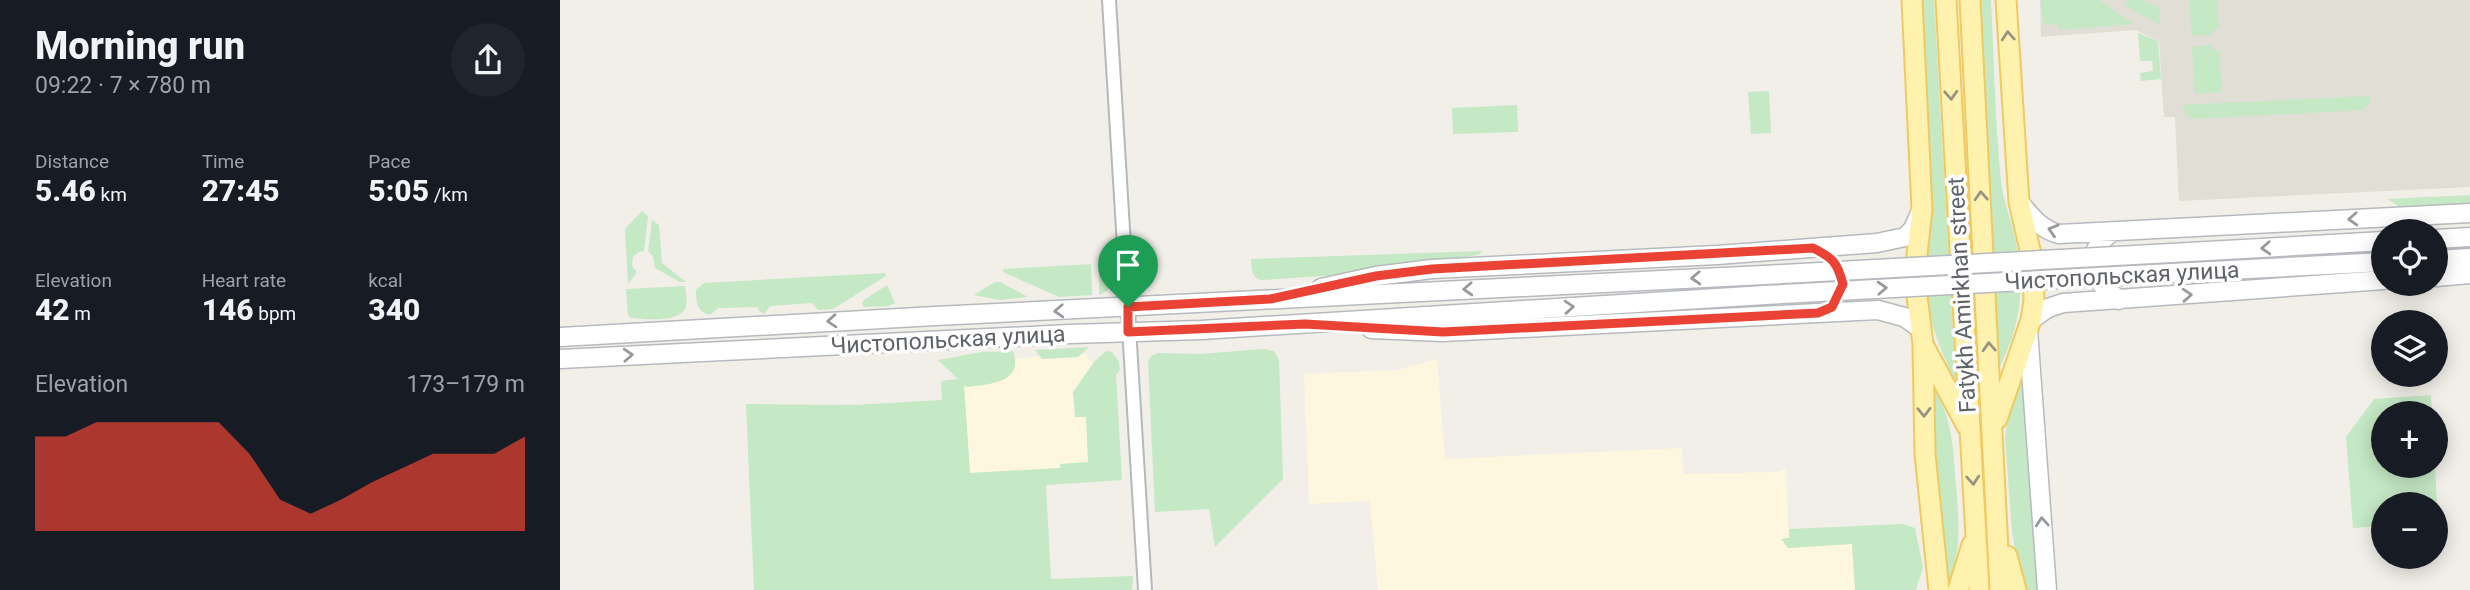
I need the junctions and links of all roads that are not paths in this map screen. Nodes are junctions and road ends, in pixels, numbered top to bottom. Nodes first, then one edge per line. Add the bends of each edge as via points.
1 (1109, 0) edge
2 (1912, 0) edge
3 (1946, 0) edge
4 (1970, 0) edge
5 (2006, 0) edge
6 (2019, 202) junction
7 (1922, 209) junction
8 (2470, 213) edge
9 (2112, 232) junction
10 (2470, 237) edge
11 (2448, 238) edge
12 (2371, 243) edge
13 (1813, 248) junction
14 (2470, 258) edge
15 (2448, 259) edge
16 (2371, 263) edge
17 (2470, 274) edge
18 (2448, 276) edge
19 (2371, 282) edge
20 (1270, 299) junction
21 (2119, 300) junction
22 (1128, 307) junction
23 (1818, 313) junction
24 (1305, 324) junction
25 (2029, 325) junction
26 (1128, 332) junction
27 (1921, 336) junction
28 (560, 337) edge
29 (560, 359) edge
30 (1994, 430) junction
31 (1970, 431) junction
32 (1997, 518) junction
33 (1976, 530) junction
34 (1145, 590) edge
35 (1939, 590) edge
36 (1958, 590) edge
37 (1979, 590) edge
38 (2000, 590) edge
39 (2016, 590) edge
40 (2047, 590) edge

1 - 22 street
2 - 7 main road
3 -> 31 main road, Fatykh Amirkhan street
30 -> 4 main road, Fatykh Amirkhan street
6 -> 5 main road
9 -> 6 main road via 2059,234 2036,222
6 - 25 main road via 2033,263
7 - 13 main road via 1905,237
7 - 27 main road via 1916,280
8 -> 9 main road
9 - 21 main road via 2096,246 2093,263 2098,281
10 - 11 main road
12 -> 20 main road, Чистопольская улица, bridge
13 - 20 main road via 1432,269
13 - 23 main road via 1830,256 1843,284 1832,307
14 - 15 main road
24 -> 16 main road, Чистопольская улица, bridge
17 - 18 main road
21 -> 19 main road
20 - 22 main road, Чистопольская улица
21 - 25 main road via 2054,305
22 - 26 street
22 -> 28 main road, Чистопольская улица
23 - 24 main road via 1443,332
23 - 27 main road via 1878,310 1905,317
24 - 26 main road, Чистопольская улица
25 - 30 main road
40 -> 25 main road
29 -> 26 main road, Чистопольская улица
26 - 34 street
27 - 31 main road
27 -> 35 main road via 1925,454
30 - 32 main road, Fatykh Amirkhan street
31 -> 33 main road, Fatykh Amirkhan street
32 - 38 main road, Fatykh Amirkhan street
32 - 39 main road
33 - 36 main road
33 - 37 main road, Fatykh Amirkhan street

